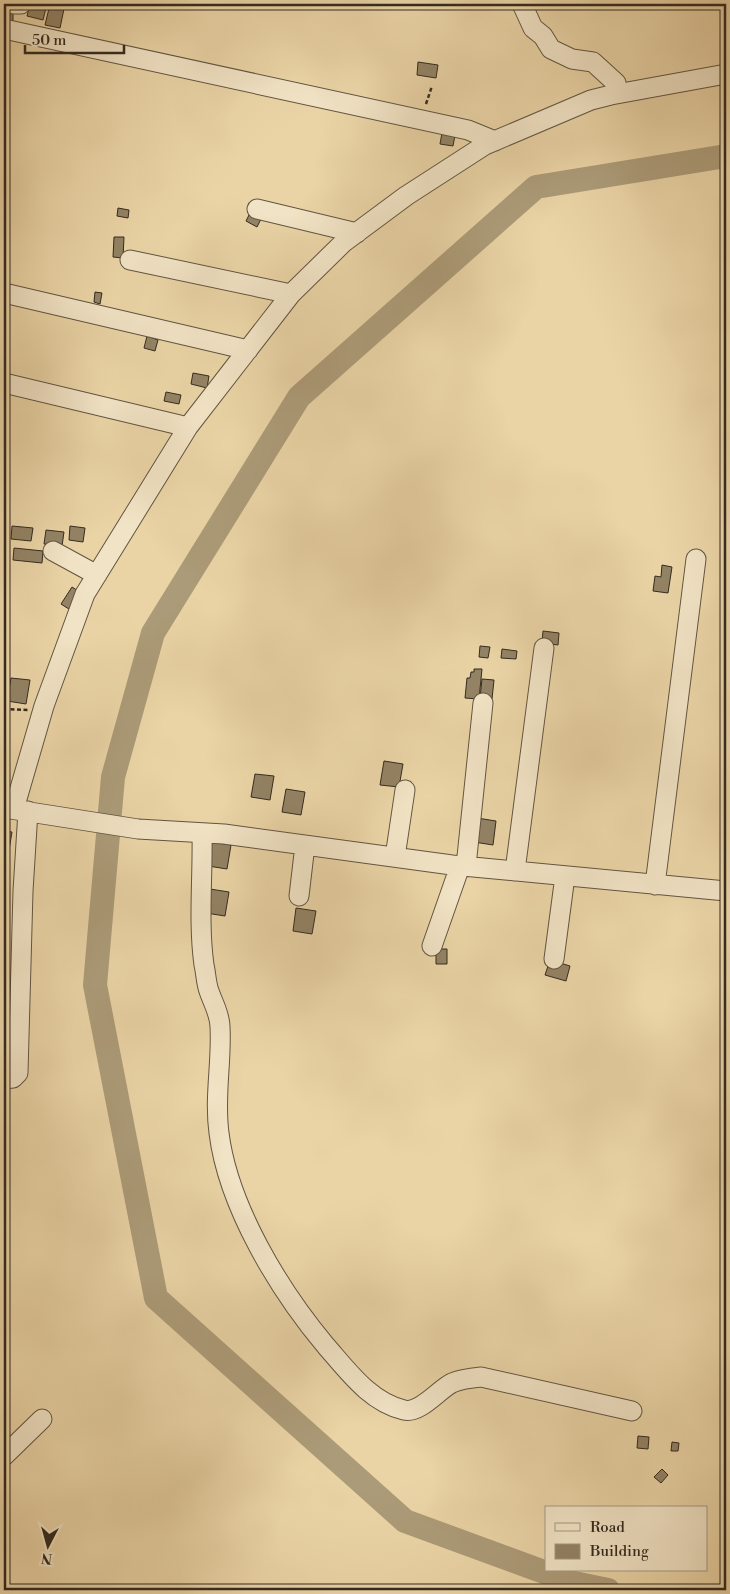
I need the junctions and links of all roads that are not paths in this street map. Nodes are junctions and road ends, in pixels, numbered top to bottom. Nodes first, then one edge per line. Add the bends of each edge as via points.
1 (14, 4) edge
2 (21, 4) edge
3 (522, 4) edge
4 (4, 29) edge
5 (726, 74) edge
6 (616, 94) junction
7 (495, 141) junction
8 (257, 209) dead end
9 (358, 232) junction
10 (130, 260) dead end
11 (4, 293) edge
12 (291, 294) junction
13 (248, 350) junction
14 (4, 383) edge
15 (188, 427) junction
16 (53, 551) dead end
17 (696, 559) dead end
18 (97, 576) junction
19 (544, 648) dead end
20 (483, 703) dead end
21 (405, 790) dead end
22 (15, 809) edge
23 (202, 833) junction
24 (305, 845) junction
25 (395, 858) junction
26 (463, 866) junction
27 (515, 871) junction
28 (565, 876) junction
29 (655, 884) junction
30 (726, 891) edge
31 (299, 896) dead end
32 (432, 946) dead end
33 (554, 958) dead end
34 (4, 1079) edge
35 (632, 1411) dead end
36 (42, 1419) dead end
37 (4, 1456) edge

1 - 2 street
3 - 6 street via 533,28 551,49 599,66 616,83
4 - 7 street via 468,130
5 - 6 street
6 - 7 street via 591,100
7 - 9 street via 406,196
8 - 9 street
9 - 12 street
10 - 12 street
11 - 13 street
12 - 13 street
13 - 15 street
14 - 15 street
15 - 18 street
16 - 18 street
17 - 29 street
18 - 22 street via 86,594 41,714
19 - 27 street
20 - 26 street
21 - 25 street
22 - 23 street via 138,829
22 - 34 street via 23,891 18,1073 13,1078
23 - 24 street
23 - 35 street via 201,933 208,989 219,1014 218,1114 224,1167 264,1256 301,1316 351,1376 374,1396 403,1410 415,1410 453,1382 481,1377
24 - 25 street
24 - 31 street
25 - 26 street
26 - 27 street
26 - 32 street
27 - 28 street
28 - 29 street
28 - 33 street
29 - 30 street
36 - 37 street

